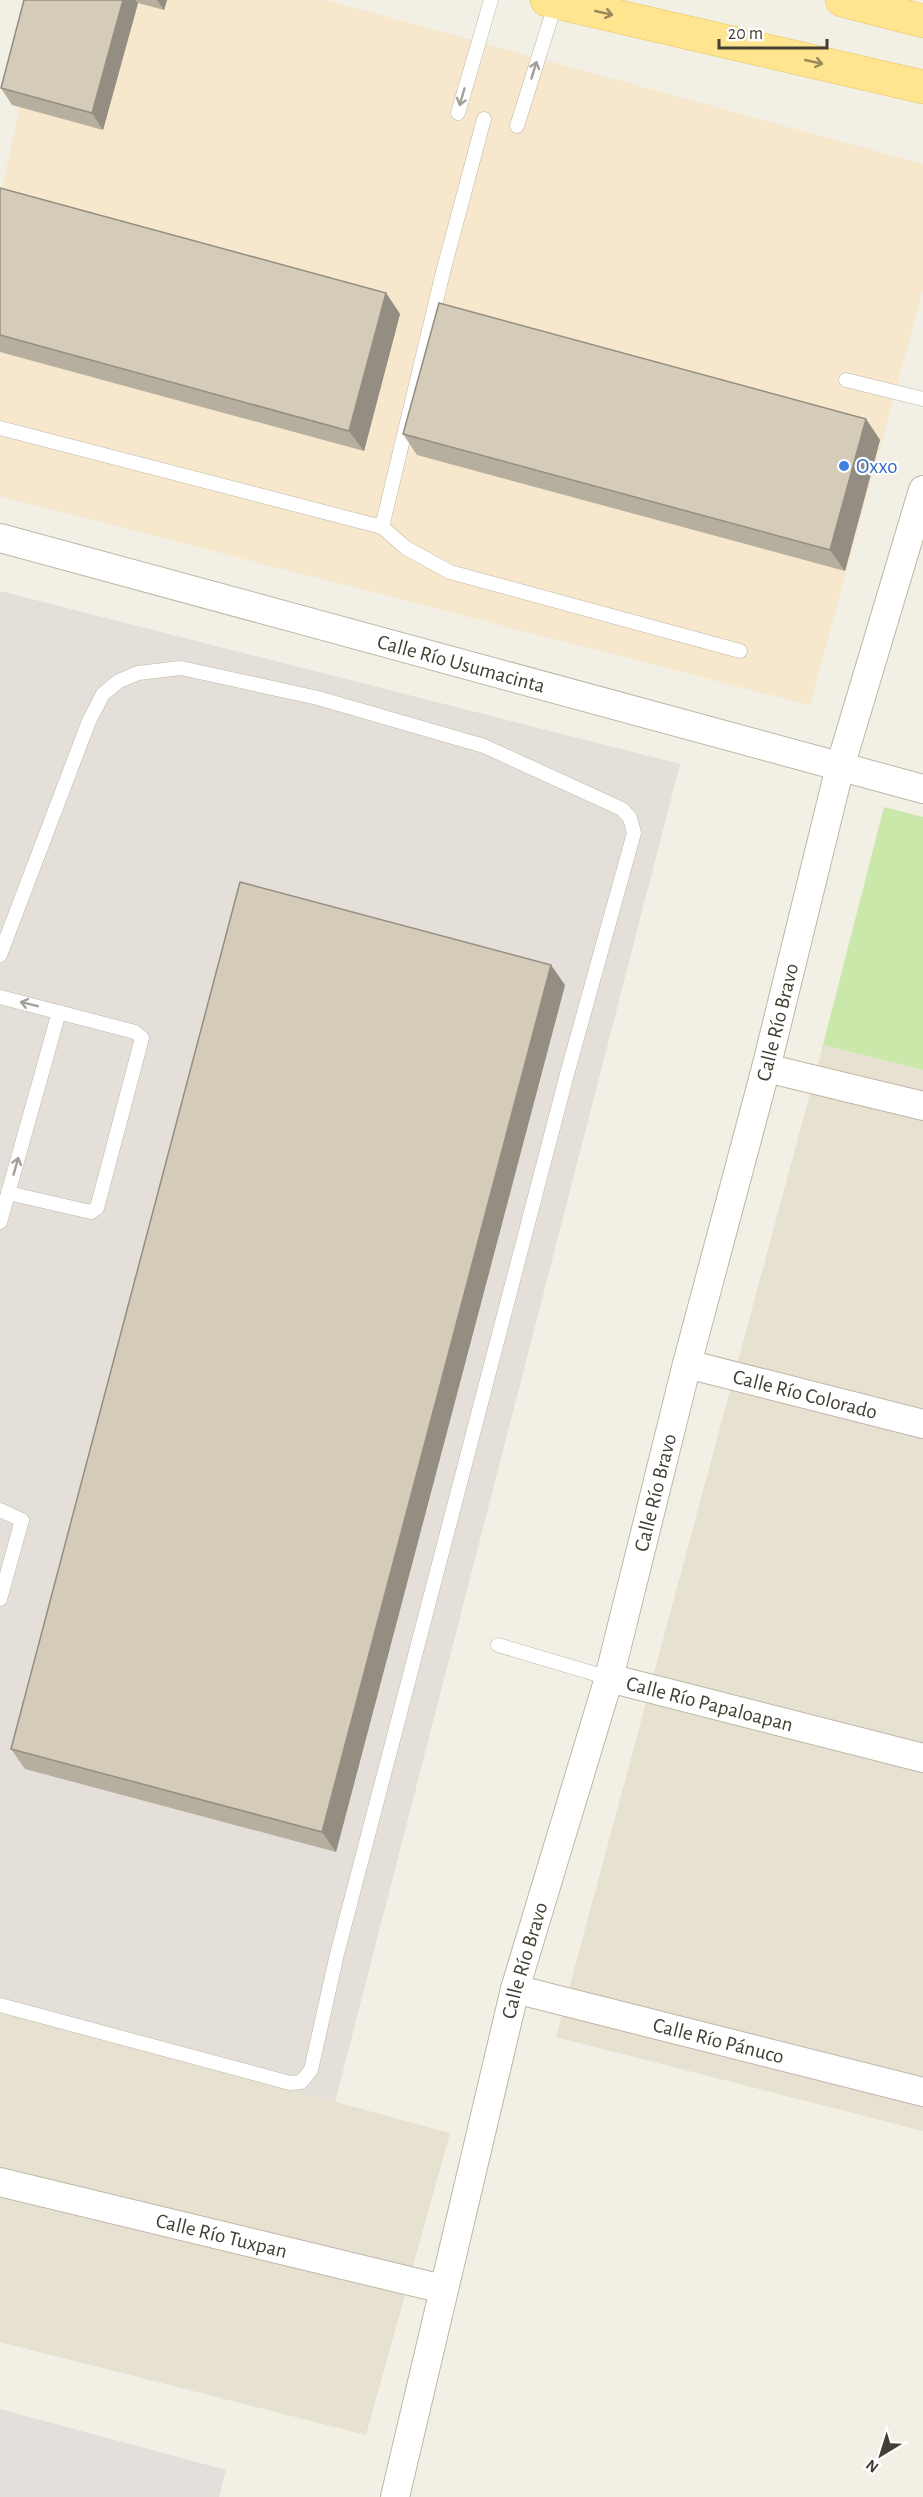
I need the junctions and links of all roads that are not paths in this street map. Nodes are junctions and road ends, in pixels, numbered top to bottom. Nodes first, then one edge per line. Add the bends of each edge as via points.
1 (490, 0) edge
2 (842, 0) edge
3 (551, 1) edge
4 (923, 21) edge
5 (923, 87) edge
6 (458, 112) dead end
7 (484, 119) dead end
8 (517, 126) dead end
9 (846, 380) dead end
10 (923, 399) edge
11 (0, 428) edge
12 (923, 490) edge
13 (382, 527) junction
14 (917, 531) edge
15 (0, 538) edge
16 (740, 651) dead end
17 (840, 767) junction
18 (923, 789) edge
19 (0, 955) edge
20 (0, 997) edge
21 (59, 1012) junction
22 (766, 1068) junction
23 (923, 1107) edge
24 (8, 1193) junction
25 (0, 1222) edge
26 (687, 1364) junction
27 (923, 1424) edge
28 (0, 1510) edge
29 (0, 1599) edge
30 (498, 1645) dead end
31 (609, 1678) junction
32 (923, 1758) edge
33 (515, 1989) junction
34 (0, 2005) edge
35 (923, 2092) edge
36 (0, 2181) edge
37 (443, 2289) junction
38 (395, 2497) edge

1 -> 6 lane
2 - 4 main road
3 -> 5 main road
8 -> 3 lane
7 - 13 lane
9 - 10 lane
11 - 13 lane
12 - 14 street, Calle Río Bravo
13 - 16 lane via 406,548 450,572
14 - 17 street, Calle Río Bravo
15 - 17 street, Calle Río Usumacinta
17 - 18 street, Calle Río Usumacinta
17 - 22 street, Calle Río Bravo
19 - 34 lane via 89,721 103,694 118,681 138,673 182,668 318,698 484,746 622,809 633,824 634,833 567,1074 343,1931 311,2070 301,2082 290,2083
21 -> 20 lane
24 -> 21 lane
21 - 24 lane via 135,1032 142,1038 97,1208 91,1212
22 - 23 street
22 - 26 street, Calle Río Bravo
24 - 25 lane
26 - 27 street, Calle Río Colorado
26 - 31 street, Calle Río Bravo
28 - 29 lane via 22,1520
30 - 31 lane, Calle Río Papaloapan
31 - 32 street, Calle Río Papaloapan
31 - 33 street, Calle Río Bravo
33 - 35 street, Calle Río Pánuco
33 - 37 street, Calle Río Bravo
36 - 37 street, Calle Río Tuxpan
37 - 38 street, Calle Río Bravo

